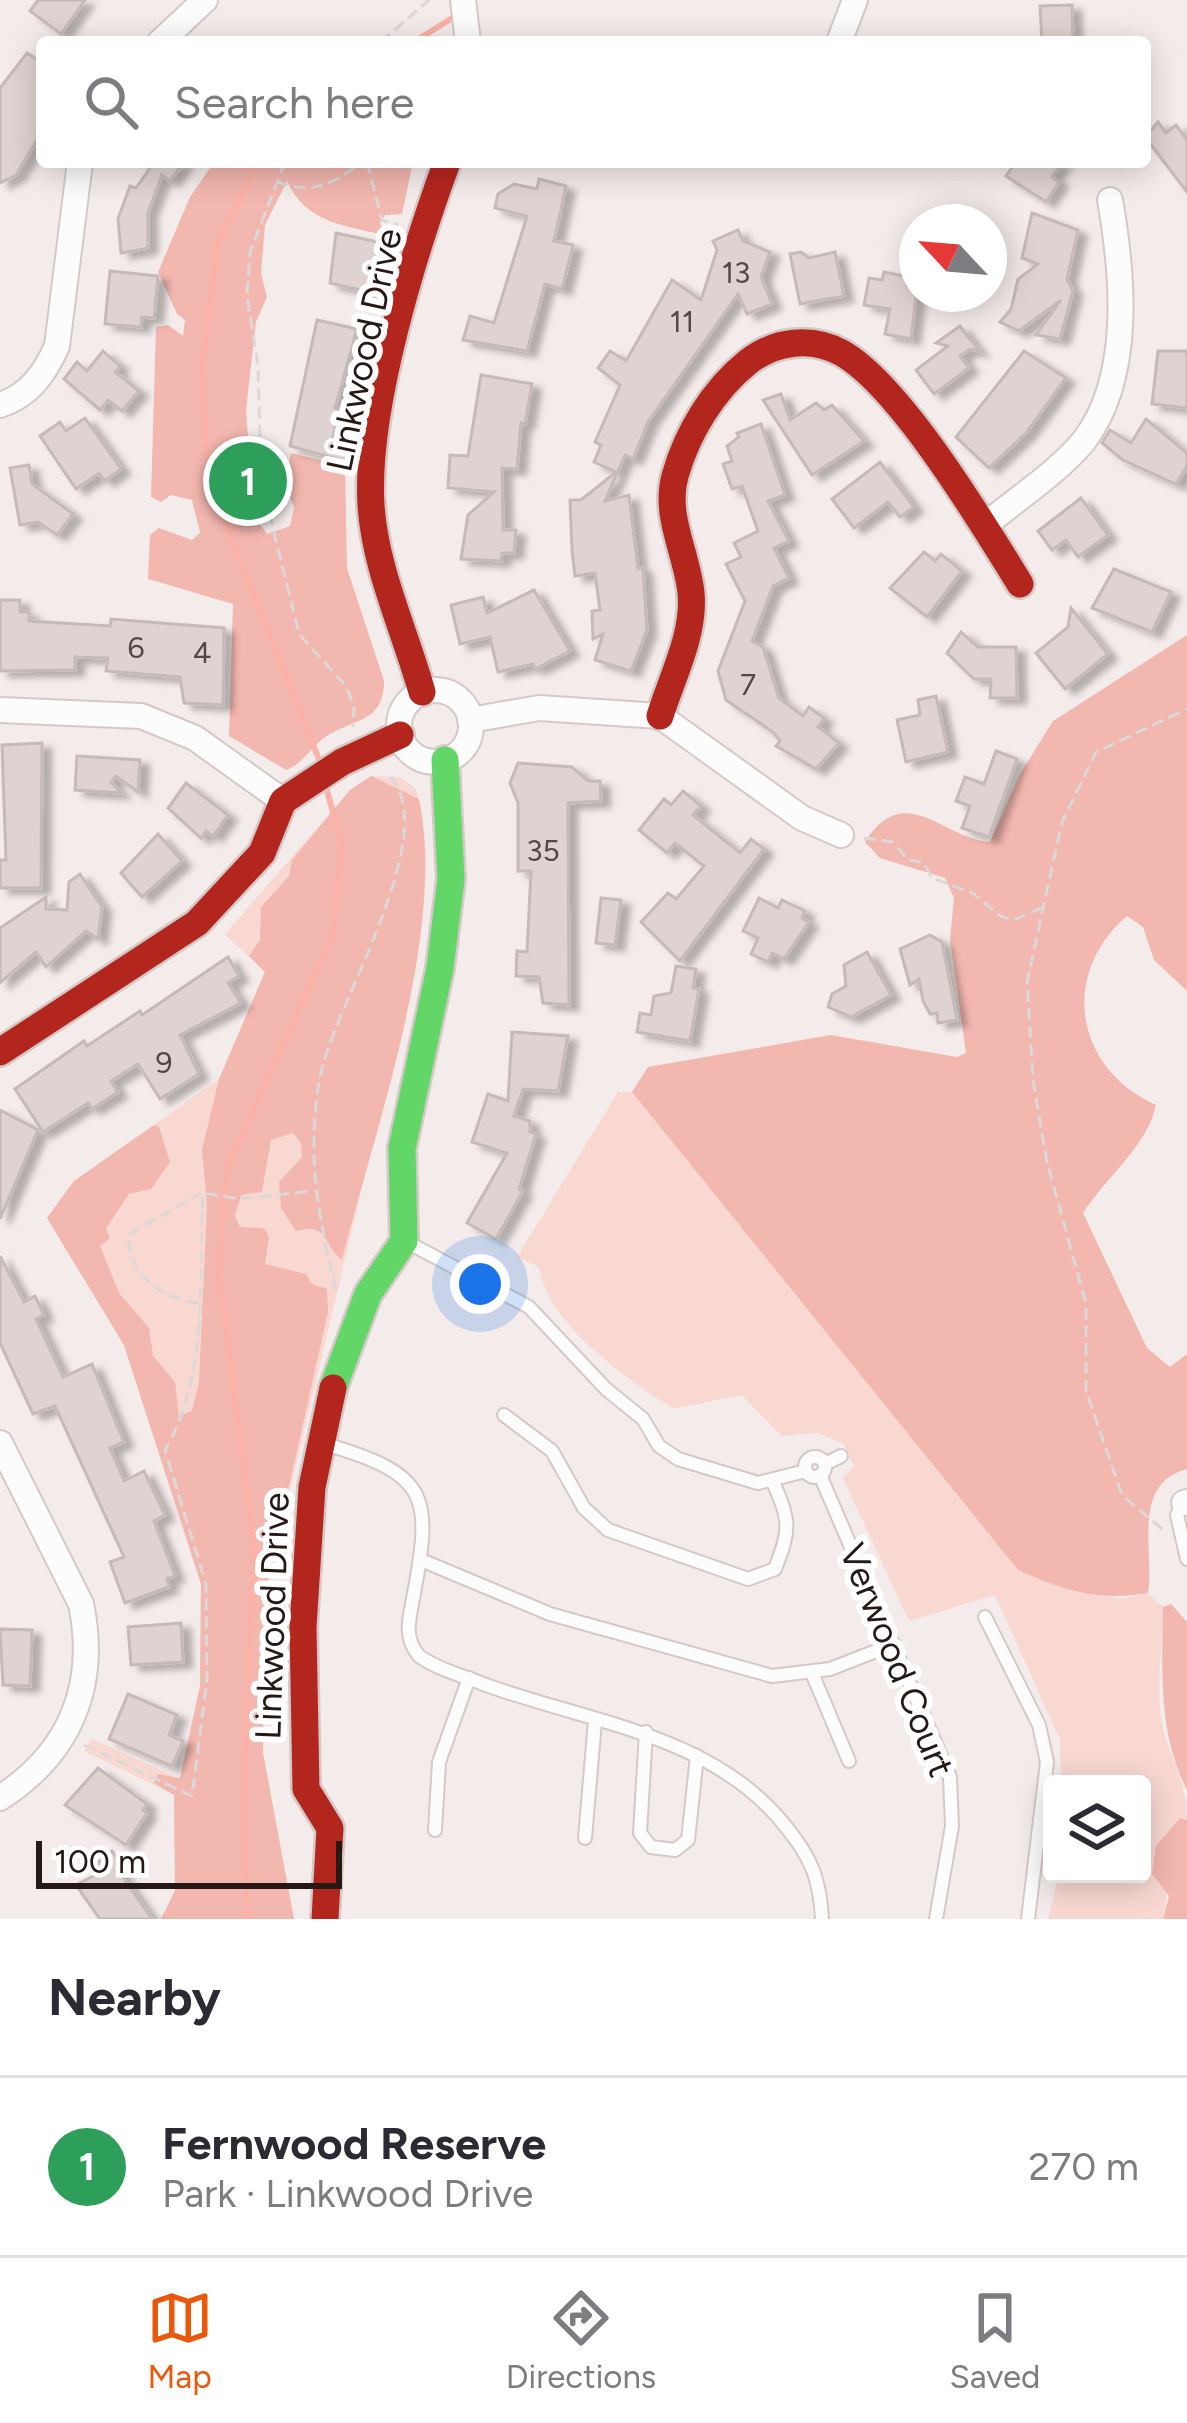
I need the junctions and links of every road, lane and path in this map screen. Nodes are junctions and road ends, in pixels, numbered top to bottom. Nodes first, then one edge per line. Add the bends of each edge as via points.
1 (205, 0) edge
2 (429, 0) edge
3 (463, 0) edge
4 (855, 0) edge
5 (419, 3) edge
6 (166, 36) edge
7 (387, 36) edge
8 (468, 36) edge
9 (841, 36) edge
10 (79, 168) edge
11 (281, 168) edge
12 (356, 168) edge
13 (367, 168) edge
14 (445, 168) edge
15 (274, 180) junction
16 (1110, 200) dead end
17 (424, 232) junction
18 (0, 405) edge
19 (984, 526) junction
20 (1020, 584) dead end
21 (422, 692) junction
22 (0, 710) edge
23 (1187, 710) edge
24 (660, 716) junction
25 (470, 720) junction
26 (400, 735) junction
27 (345, 749) junction
28 (445, 760) junction
29 (380, 770) dead end
30 (283, 801) junction
31 (841, 835) joint
32 (1045, 906) junction
33 (0, 1052) edge
34 (312, 1191) junction
35 (203, 1192) junction
36 (404, 1241) junction
37 (336, 1291) dead end
38 (198, 1303) junction
39 (504, 1415) dead end
40 (321, 1442) junction
41 (0, 1443) edge
42 (806, 1443) dead end
43 (842, 1456) dead end
44 (816, 1467) junction
45 (773, 1482) junction
46 (1186, 1502) edge
47 (1155, 1528) dead end
48 (1187, 1558) edge
49 (421, 1560) junction
50 (985, 1617) dead end
51 (894, 1644) junction
52 (812, 1673) junction
53 (469, 1678) junction
54 (595, 1721) junction
55 (646, 1732) junction
56 (66, 1737) junction
57 (697, 1756) junction
58 (849, 1761) dead end
59 (0, 1798) edge
60 (435, 1830) dead end
61 (585, 1838) dead end
62 (325, 1919) edge
63 (822, 1919) edge
64 (936, 1919) edge
65 (1028, 1919) edge

1 - 6 street
2 - 5 path
3 - 8 street
4 - 9 street
5 - 7 path
10 - 18 street via 57,346 46,371
11 - 15 path
12 - 15 path via 332,184 298,190
13 - 17 path via 382,220
14 - 17 street, Linkwood Drive
15 - 27 path via 255,232 247,296 261,480 299,634 354,706
16 - 19 street via 1120,254 1115,376 1083,441
17 - 21 street, Linkwood Drive via 370,499 383,579
19 - 20 street
19 - 24 street via 856,364 820,345 761,350 720,389 676,474 672,497 692,595
21 - 25 street via 452,694
21 - 26 street via 405,705
22 - 30 street via 168,724
23 - 32 path via 1096,752 1062,822
24 - 25 street via 539,708
24 - 31 street via 802,818
25 - 28 street via 468,740
26 - 27 street
26 - 28 street via 422,760
27 - 30 street
28 - 36 street via 452,886 400,1144 395,1193
29 - 34 path via 400,797 404,843 387,913 329,1041
30 - 33 street via 262,853 197,923
31 - 32 path via 892,842 932,878 1002,916 1014,920
32 - 47 path via 1027,982 1033,1079 1086,1304 1086,1391 1122,1495
34 - 35 path via 240,1199
34 - 37 path
35 - 38 path
35 - 38 path via 128,1235 146,1282
36 - 40 street, Linkwood Drive via 376,1273 354,1324
36 - 45 lane via 529,1307 678,1459 742,1481
38 - 56 path via 185,1417 165,1450 206,1584 207,1679 193,1796
39 - 45 lane via 552,1450 584,1508 608,1530 748,1579 775,1568 788,1537
40 - 49 lane via 406,1476 423,1503
40 - 62 street, Linkwood Drive via 303,1560 302,1757 306,1790 330,1828
41 - 56 street via 81,1604 84,1693
42 - 44 lane, Verwood Court
43 - 44 lane
44 - 45 lane
44 - 51 lane, Verwood Court
46 - 48 lane via 1177,1514
49 - 52 lane via 515,1602 725,1665 772,1676
49 - 53 lane via 408,1627 412,1647
50 - 65 lane via 1039,1725 1046,1762
51 - 52 lane
51 - 64 lane, Verwood Court via 950,1777 952,1826
52 - 58 lane
53 - 54 lane
53 - 60 lane via 439,1762
54 - 55 lane
54 - 61 lane
55 - 57 lane
55 - 57 lane via 640,1833 652,1847 675,1850 688,1840
56 - 59 street via 36,1775
57 - 63 lane via 763,1796 820,1878

